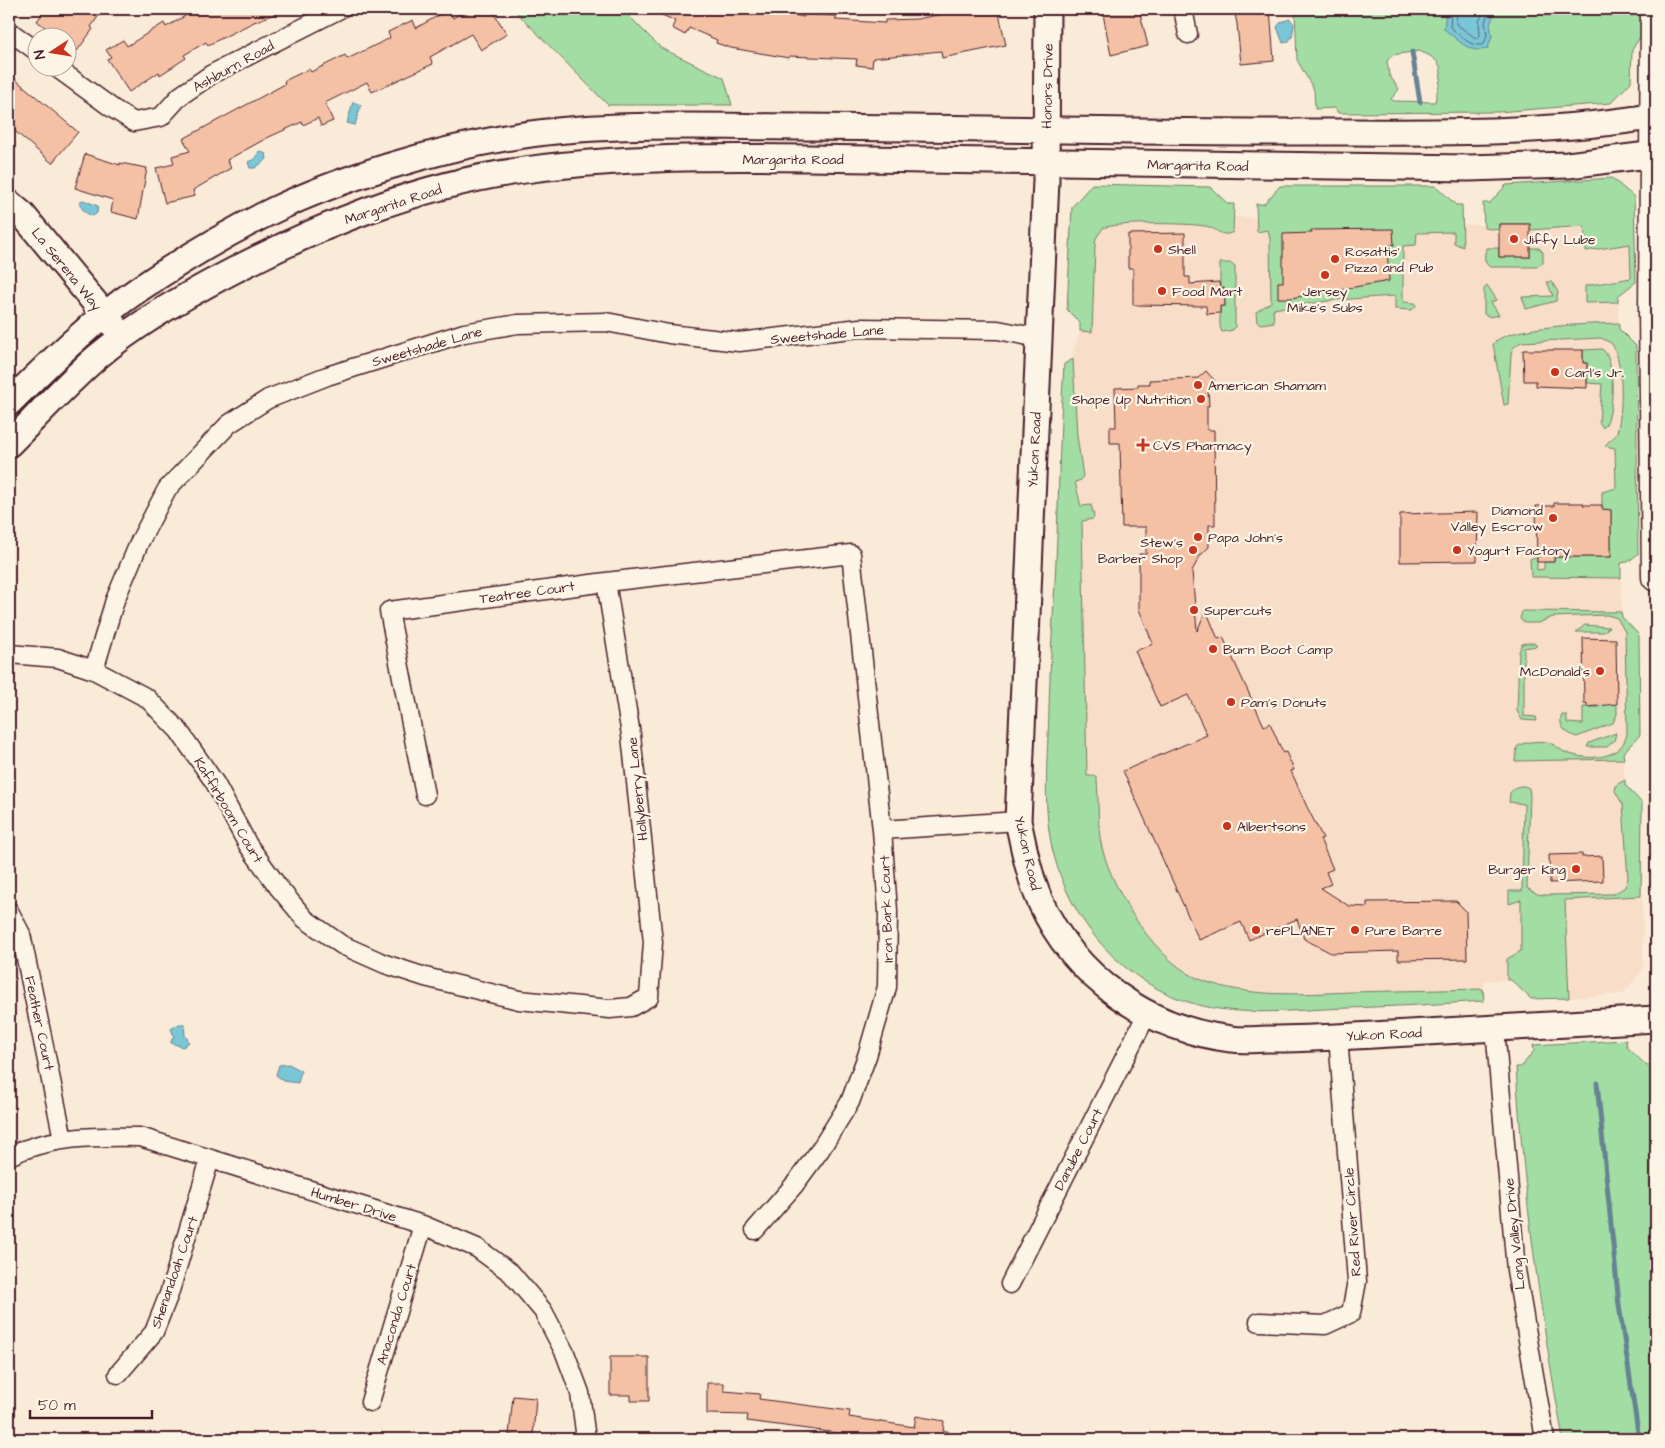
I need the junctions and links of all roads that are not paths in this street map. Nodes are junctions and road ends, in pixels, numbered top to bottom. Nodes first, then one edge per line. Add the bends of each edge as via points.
1 (340, 9) edge
2 (1047, 9) edge
3 (1183, 9) edge
4 (1655, 9) edge
5 (315, 14) edge
6 (9, 31) edge
7 (1188, 34) dead end
8 (28, 45) edge
9 (72, 78) edge
10 (1656, 116) edge
11 (1046, 130) junction
12 (1656, 154) edge
13 (1046, 162) junction
14 (9, 203) edge
15 (105, 315) junction
16 (123, 337) junction
17 (1039, 338) junction
18 (9, 403) edge
19 (9, 444) edge
20 (851, 554) joint
21 (1656, 577) edge
22 (606, 582) junction
23 (9, 654) edge
24 (94, 670) junction
25 (425, 795) dead end
26 (1018, 821) junction
27 (882, 830) junction
28 (9, 911) edge
29 (649, 997) joint
30 (1147, 1014) junction
31 (1656, 1018) edge
32 (1495, 1028) junction
33 (1338, 1036) junction
34 (63, 1139) junction
35 (9, 1156) edge
36 (210, 1159) junction
37 (423, 1225) junction
38 (755, 1230) dead end
39 (1010, 1284) dead end
40 (1259, 1322) dead end
41 (118, 1374) dead end
42 (370, 1402) dead end
43 (586, 1439) edge
44 (1545, 1439) edge

1 - 5 street, Ashburn Road
2 - 11 main road, Honors Drive
3 - 7 street
4 - 10 main road
5 - 9 street, Ashburn Road via 212,74 180,96 161,117 134,122
6 - 8 street
10 - 11 main road via 1558,129 1502,132
10 - 12 main road
11 - 13 main road, Honors Drive
11 - 15 main road via 668,126 573,130 505,138 414,160 341,183 276,210 212,244 138,290
12 - 13 main road, Margarita Road via 1568,165 1469,168
12 - 21 main road via 1653,312
13 - 16 main road, Margarita Road via 804,158 654,160 583,163 520,171 446,186 392,202 297,238 197,290
13 - 17 main road, Yukon Road
14 - 15 main road, La Serena Way
15 - 16 main road, La Serena Way
15 - 18 main road
16 - 19 main road, Margarita Road via 57,395
17 - 24 street, Sweetshade Lane via 998,330 860,328 739,342 606,322 518,324 464,333 327,376 268,399 229,424 168,489 140,541 115,600
17 - 26 main road, Yukon Road
20 - 22 street, Teatree Court
20 - 27 street, Iron Bark Court
22 - 25 street, Teatree Court via 389,610
22 - 29 street, Hollyberry Lane via 632,735 653,942
23 - 24 street, Kaffirboom Court via 58,658
24 - 29 street, Kaffirboom Court via 147,698 179,731 215,784 248,845 279,888 304,919 342,945 425,977 519,1000 610,1008 631,1007
26 - 27 street
26 - 30 main road, Yukon Road via 1040,901 1058,934 1080,963 1105,986
27 - 38 street, Iron Bark Court via 888,911 887,987 867,1056 850,1102 820,1150
28 - 34 street, Feather Court via 21,934
30 - 33 main road, Yukon Road via 1175,1027 1233,1039
30 - 39 street, Danube Court
31 - 32 main road, Yukon Road
32 - 33 main road, Yukon Road
32 - 44 street, Long Valley Drive via 1516,1270
33 - 40 street, Red River Circle via 1357,1281 1351,1313 1325,1325
34 - 35 street, Humber Drive via 22,1149
34 - 36 street, Humber Drive via 140,1137
36 - 37 street, Humber Drive
36 - 41 street, Shenandoah Court via 154,1332
37 - 42 street, Anaconda Court
37 - 43 street, Humber Drive via 477,1248 510,1273 542,1310 565,1353 580,1393

